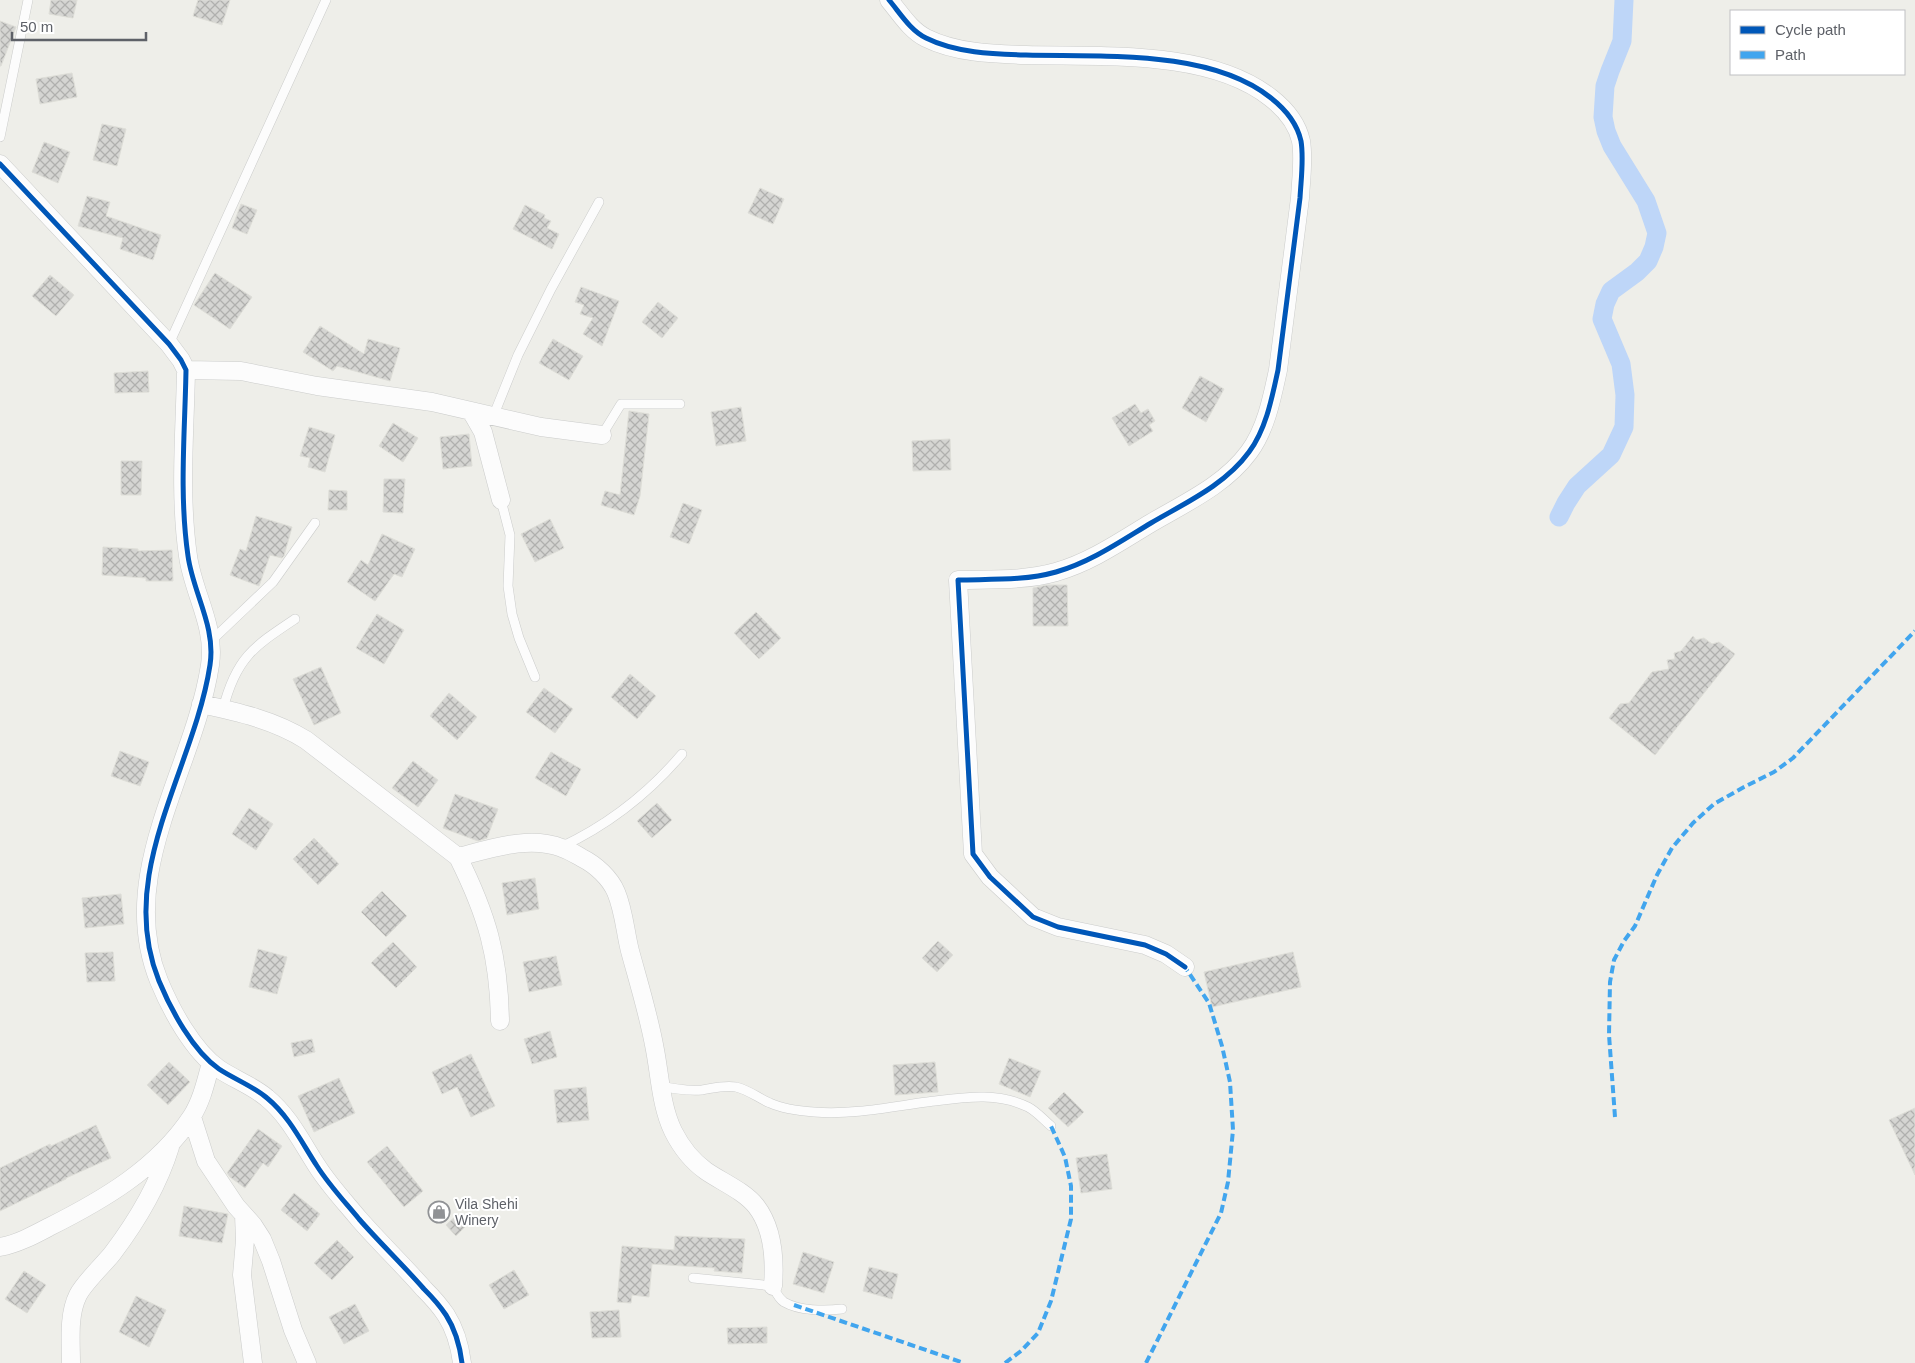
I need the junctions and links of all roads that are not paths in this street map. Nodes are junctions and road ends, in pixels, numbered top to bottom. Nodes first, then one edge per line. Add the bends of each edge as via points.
1 (28, 0) edge
2 (326, 0) edge
3 (889, 0) edge
4 (0, 137) edge
5 (0, 164) edge
6 (599, 202) dead end
7 (169, 344) junction
8 (186, 370) junction
9 (680, 404) dead end
10 (471, 411) junction
11 (493, 417) junction
12 (602, 435) joint
13 (501, 500) joint
14 (315, 523) dead end
15 (295, 619) dead end
16 (210, 642) junction
17 (535, 676) dead end
18 (202, 704) junction
19 (223, 709) junction
20 (682, 754) dead end
21 (561, 847) junction
22 (458, 858) junction
23 (1185, 967) dead end
24 (500, 1021) dead end
25 (210, 1063) junction
26 (661, 1086) junction
27 (192, 1117) junction
28 (1051, 1126) dead end
29 (171, 1144) junction
30 (244, 1215) junction
31 (0, 1247) edge
32 (694, 1278) dead end
33 (773, 1286) junction
34 (842, 1309) dead end
35 (71, 1363) edge
36 (253, 1363) edge
37 (306, 1363) edge
38 (462, 1363) edge

1 - 4 lane
2 - 7 lane
3 - 23 street via 910,26 925,37 966,50 997,54 1164,59 1232,76 1278,103 1292,118 1300,140 1300,198 1278,370 1263,425 1250,451 1231,473 1202,493 1095,556 1057,571 1026,578 958,580 974,854 990,878 1033,917 1058,927 1145,945
5 - 7 street
6 - 11 lane via 550,289
7 - 8 street
8 - 10 street via 241,371
8 - 16 street via 183,506 188,559 209,627
9 - 12 lane via 621,404
10 - 11 street
10 - 13 street via 483,432
11 - 12 street
13 - 17 lane via 510,536 508,586 512,614
14 - 16 lane via 273,582
15 - 19 lane via 246,655 234,673
16 - 18 street via 211,662
18 - 19 street
18 - 25 street via 150,867 146,932 160,984 190,1038
19 - 22 street via 274,723 306,740
20 - 21 lane via 635,801 604,825
21 - 22 street via 514,844
21 - 26 street via 590,862 616,890 649,1019
22 - 24 street via 472,885 491,938 497,965
25 - 27 street via 201,1099
25 - 38 street via 267,1098 282,1114 319,1169 361,1221 446,1315 457,1340
26 - 28 lane via 691,1090 737,1087 770,1103 814,1112 849,1113 989,1096 1029,1108
26 - 33 street via 671,1126 690,1157 755,1206 761,1216 775,1263
27 - 29 street
27 - 30 street via 206,1160
29 - 31 street via 114,1191 30,1237
29 - 35 street via 157,1184 140,1214 78,1294 72,1313
30 - 36 street via 242,1275
30 - 37 street via 262,1239 272,1261
32 - 33 lane
33 - 34 lane via 777,1295 789,1304 814,1310

